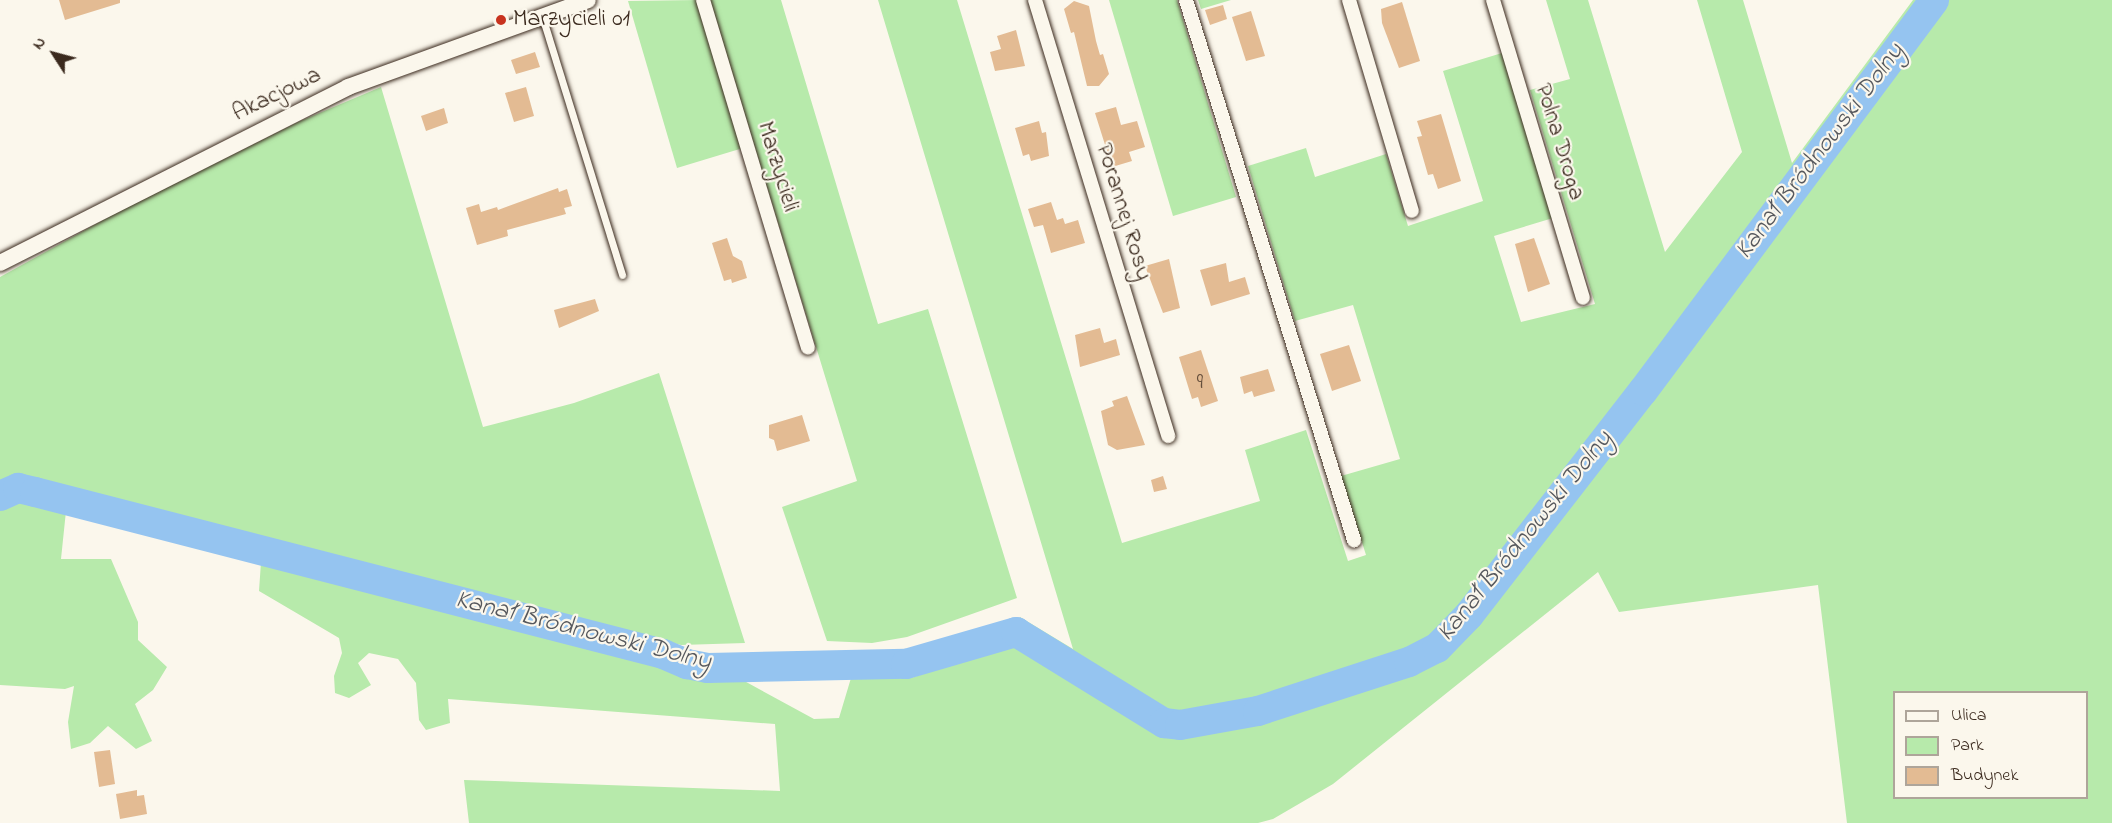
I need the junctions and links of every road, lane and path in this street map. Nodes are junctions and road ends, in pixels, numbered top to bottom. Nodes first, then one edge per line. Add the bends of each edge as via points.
1 (588, 0) edge
2 (703, 0) edge
3 (1035, 0) edge
4 (1186, 0) edge
5 (1349, 0) edge
6 (1493, 0) edge
7 (542, 16) junction
8 (1412, 211) dead end
9 (0, 263) edge
10 (622, 275) dead end
11 (1583, 298) dead end
12 (808, 347) dead end
13 (1168, 436) dead end
14 (1354, 540) dead end

1 - 7 street, Akacjowa
2 - 12 street, Marzycieli
3 - 13 street, Porannej Rosy
4 - 14 street
5 - 8 street
6 - 11 street, Polna Droga
7 - 9 street, Akacjowa via 348,87
7 - 10 lane

